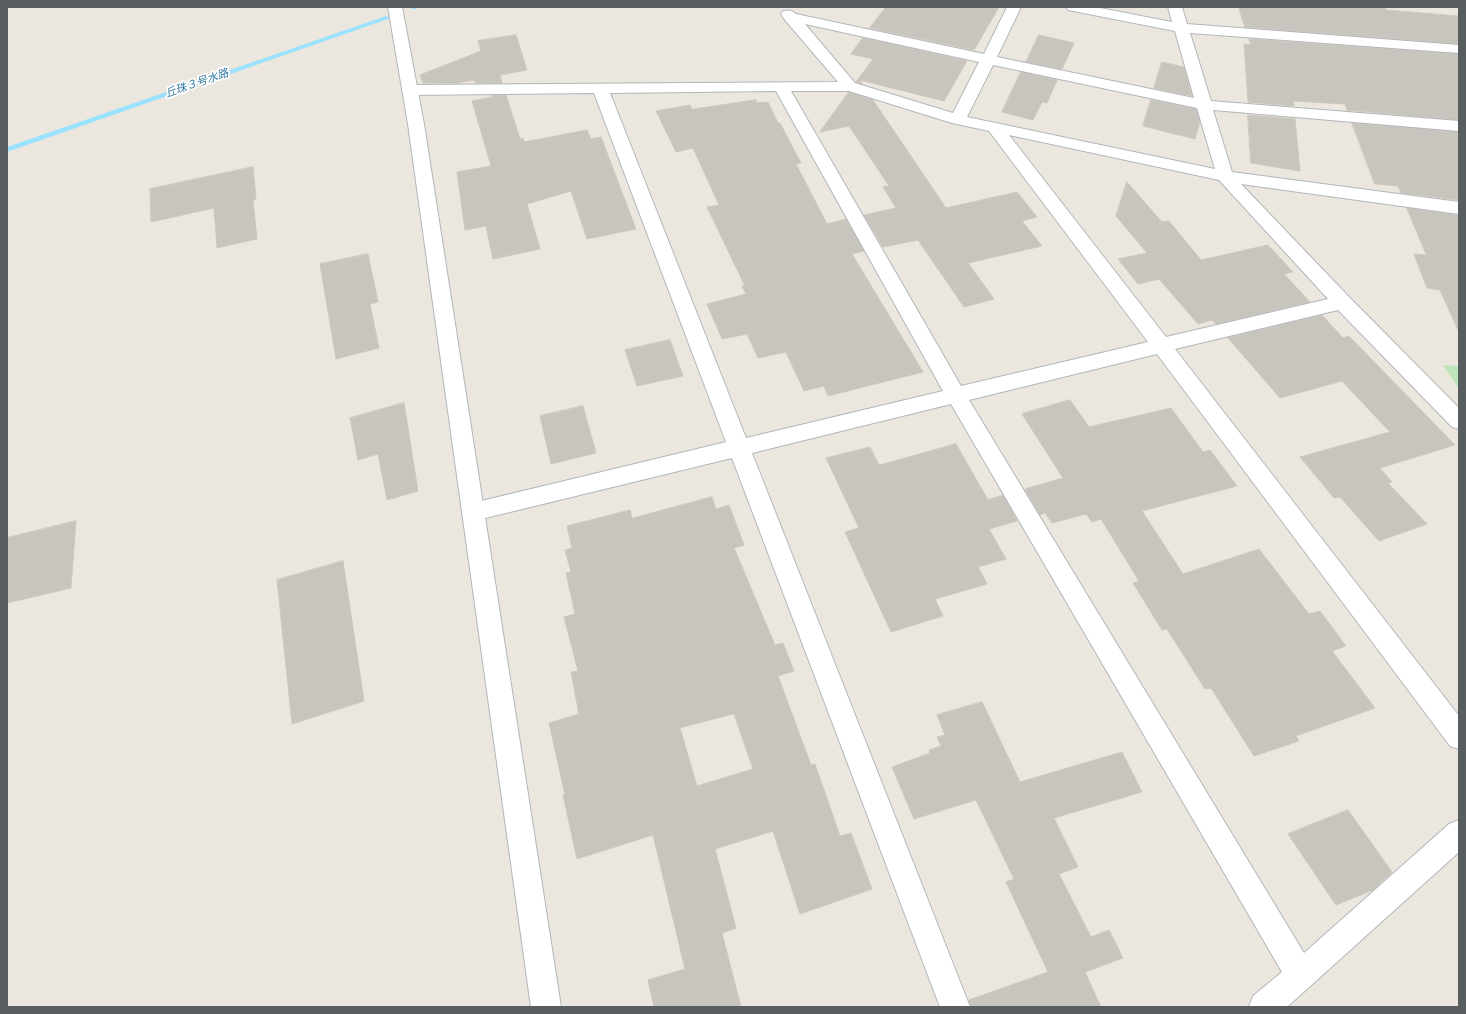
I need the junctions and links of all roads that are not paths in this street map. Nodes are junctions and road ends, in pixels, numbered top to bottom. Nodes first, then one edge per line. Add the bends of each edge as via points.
1 (395, 7) edge
2 (1014, 7) edge
3 (1072, 7) edge
4 (1175, 7) edge
5 (786, 12) edge
6 (1182, 28) junction
7 (1459, 49) edge
8 (988, 60) junction
9 (850, 86) junction
10 (781, 87) junction
11 (600, 88) junction
12 (410, 90) junction
13 (1204, 105) junction
14 (958, 120) junction
15 (1459, 126) edge
16 (994, 127) junction
17 (1225, 176) junction
18 (1459, 208) edge
19 (1342, 302) junction
20 (1162, 346) junction
21 (956, 395) junction
22 (1459, 421) edge
23 (740, 448) junction
24 (473, 512) junction
25 (1459, 737) edge
26 (1459, 834) edge
27 (1302, 976) junction
28 (546, 1007) edge
29 (955, 1007) edge
30 (1264, 1007) edge

1 - 12 street
2 - 8 street
3 - 6 street
4 - 6 street
5 - 8 street
5 - 9 street
6 - 7 street
6 - 13 street
8 - 13 street
8 - 14 street
9 - 10 street
9 - 14 street
10 - 11 street
10 - 21 street
11 - 12 street
11 - 23 street
12 - 24 street
13 - 15 street
13 - 17 street
14 - 16 street
16 - 17 street
16 - 20 street
17 - 18 street
17 - 19 street
19 - 20 street
19 - 22 street
20 - 21 street
20 - 25 street
21 - 23 street
21 - 27 street
23 - 24 street
23 - 29 street
24 - 28 street
26 - 27 street
27 - 30 street

